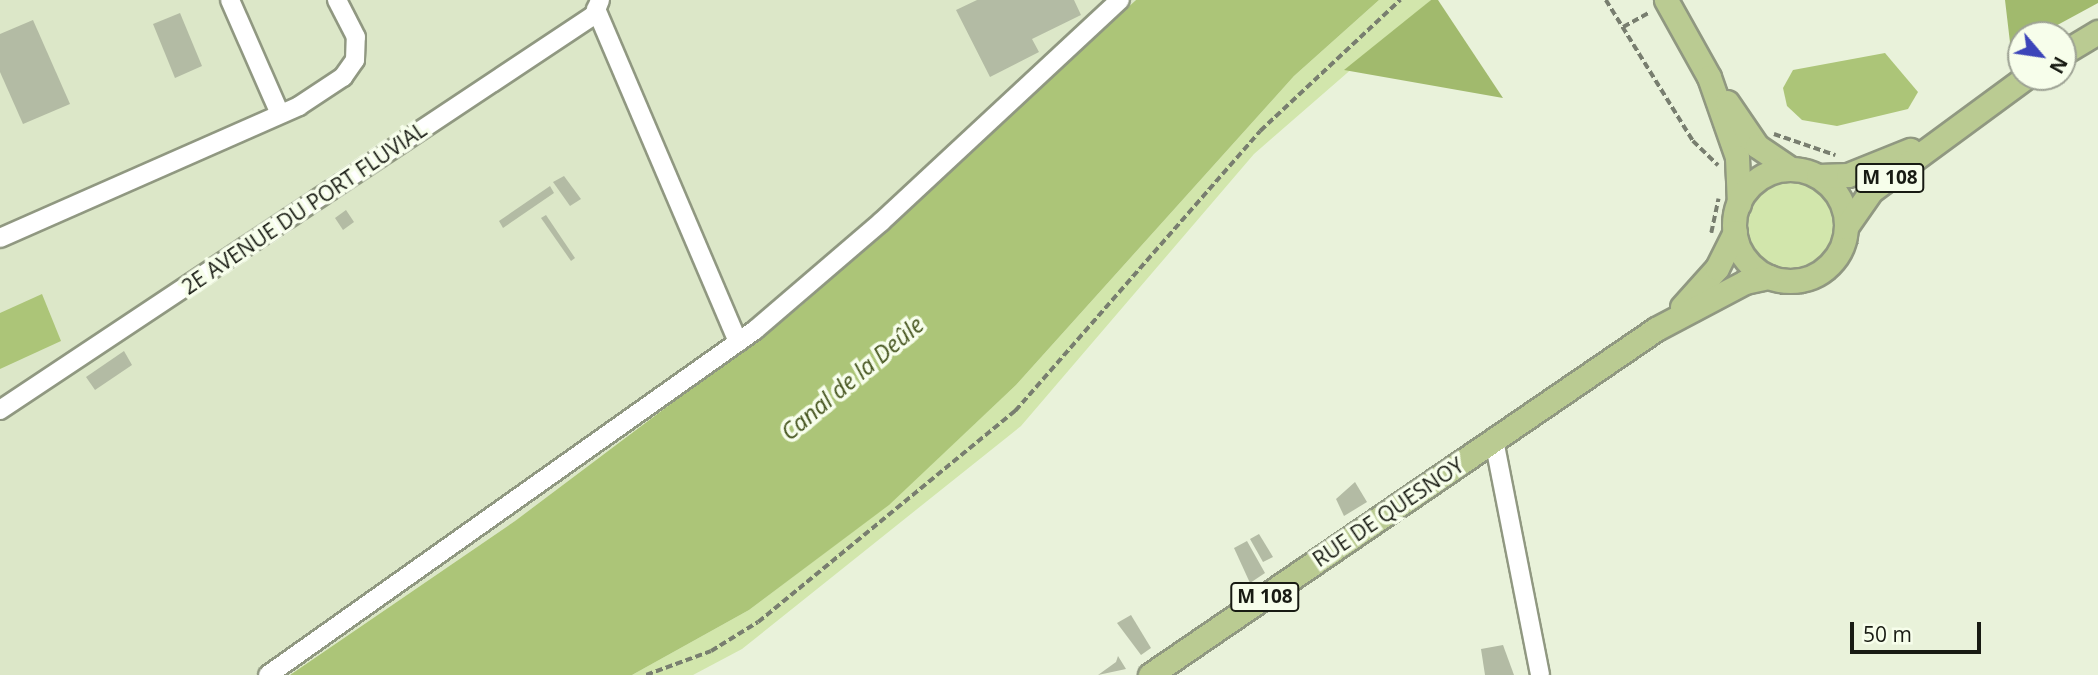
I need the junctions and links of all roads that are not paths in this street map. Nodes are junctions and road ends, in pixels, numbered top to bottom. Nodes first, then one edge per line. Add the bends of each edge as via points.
1 (230, 0) edge
2 (337, 0) edge
3 (1120, 0) edge
4 (1662, 4) edge
5 (598, 5) edge
6 (2098, 32) edge
7 (2077, 45) edge
8 (1709, 77) junction
9 (2007, 90) edge
10 (280, 114) junction
11 (1941, 135) junction
12 (1791, 169) junction
13 (1818, 176) junction
14 (1738, 204) junction
15 (1846, 227) junction
16 (1735, 232) junction
17 (0, 238) edge
18 (1769, 276) junction
19 (1656, 329) junction
20 (738, 342) junction
21 (0, 410) edge
22 (1494, 440) junction
23 (268, 675) edge
24 (1150, 675) edge
25 (1540, 675) edge

1 - 10 street
2 - 10 street via 356,37 355,60 343,77
3 - 20 street via 881,222
4 - 8 main road
5 - 20 street
5 - 21 street, 2E AVENUE DU PORT FLUVIAL
6 - 7 main road
8 - 12 main road via 1757,146
8 - 14 main road via 1737,157
9 - 11 main road, M 108
10 - 17 street
11 - 13 main road, M 108 via 1870,168
11 - 15 main road, M 108 via 1867,195
12 - 13 main road
12 - 14 main road via 1756,181
13 - 15 main road via 1837,195
14 - 16 main road
15 - 18 main road via 1836,256 1820,272 1799,280
16 - 18 main road via 1746,259
16 - 19 main road, M 108 via 1717,268
18 - 19 main road, M 108 via 1745,282
19 - 22 main road, RUE DE QUESNOY / M 108
20 - 23 street
22 - 24 main road, RUE DE QUESNOY / M 108
22 - 25 street

